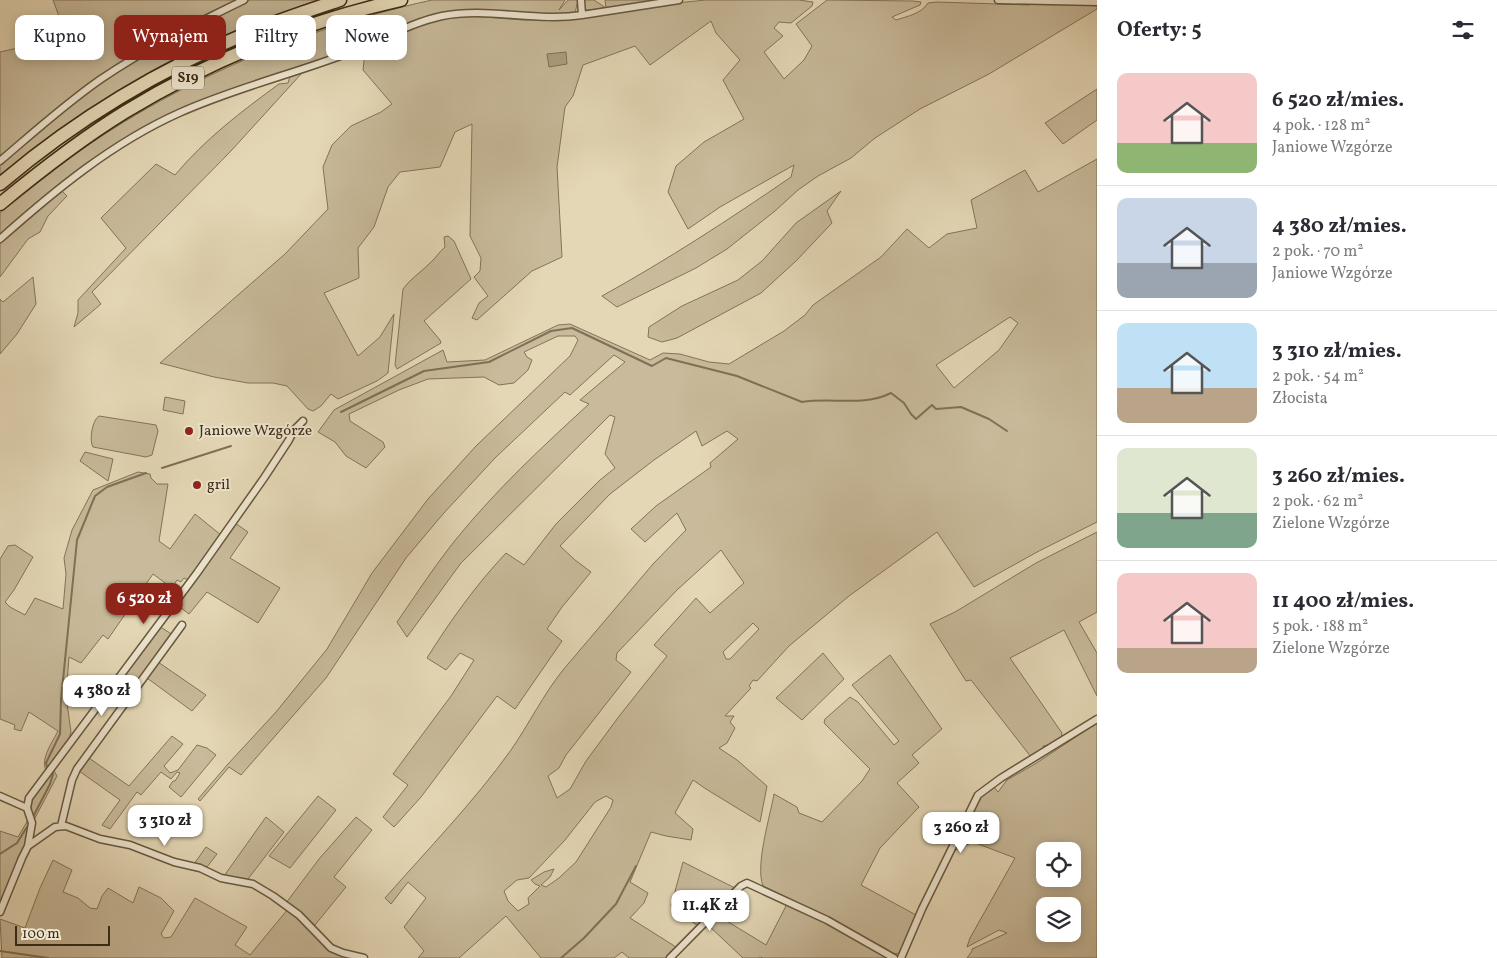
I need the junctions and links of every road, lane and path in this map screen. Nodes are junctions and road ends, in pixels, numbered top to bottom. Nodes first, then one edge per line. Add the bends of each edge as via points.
1 (244, 0) edge
2 (340, 0) edge
3 (401, 0) edge
4 (581, 0) edge
5 (679, 0) edge
6 (998, 0) edge
7 (1097, 2) edge
8 (582, 15) junction
9 (0, 161) edge
10 (0, 184) edge
11 (0, 204) edge
12 (0, 239) edge
13 (303, 421) dead end
14 (182, 625) dead end
15 (1097, 719) edge
16 (0, 796) edge
17 (27, 808) junction
18 (61, 826) junction
19 (28, 846) junction
20 (0, 912) edge
21 (364, 958) edge
22 (670, 958) edge
23 (894, 958) edge
24 (901, 958) edge

1 - 9 street via 161,42 100,80
2 - 10 highway, S19 via 250,32 158,76 69,131
3 - 11 highway, S19 via 344,15 261,44 181,82 125,112 76,145
4 - 8 street
5 - 8 street
6 - 7 street
8 - 12 street via 549,18 485,14 443,16 408,26 352,52 200,104 122,144
13 - 17 street via 197,573 47,772 29,798
14 - 18 street via 77,769
15 - 24 street via 978,795
16 - 17 street
17 - 19 street via 32,823
18 - 19 street
18 - 21 street via 130,845 226,879 253,884 301,917 331,948
19 - 20 street
22 - 23 street via 747,883 827,920

